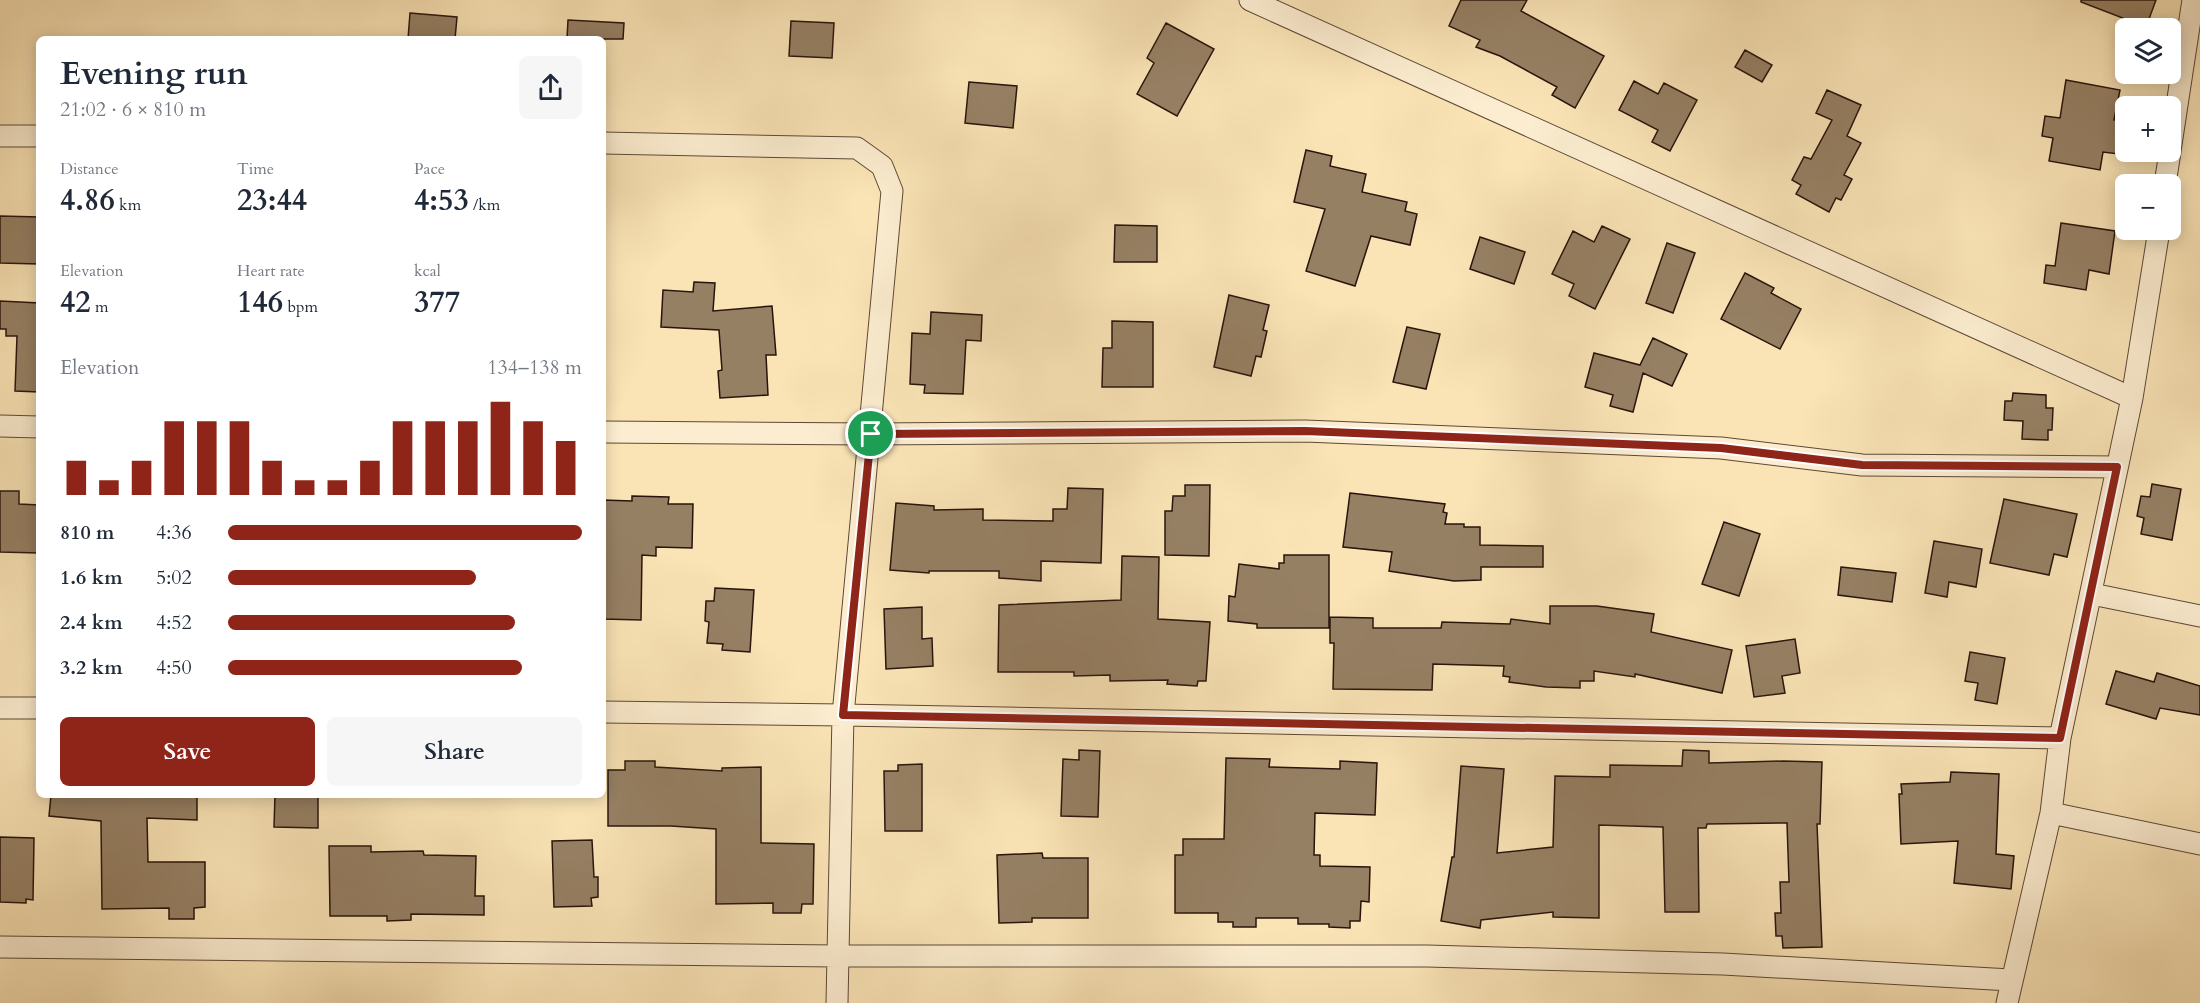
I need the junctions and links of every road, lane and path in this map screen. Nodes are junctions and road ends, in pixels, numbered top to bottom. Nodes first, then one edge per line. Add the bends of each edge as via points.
1 (1250, 0) edge
2 (2193, 0) edge
3 (2178, 96) edge
4 (0, 136) edge
5 (36, 136) edge
6 (606, 143) edge
7 (2157, 240) edge
8 (2132, 398) junction
9 (0, 426) edge
10 (36, 427) edge
11 (606, 432) edge
12 (871, 434) junction
13 (2117, 467) junction
14 (2092, 594) junction
15 (2200, 616) edge
16 (0, 708) edge
17 (36, 708) edge
18 (606, 712) edge
19 (843, 715) junction
20 (2060, 738) junction
21 (2051, 813) junction
22 (2200, 844) edge
23 (0, 947) edge
24 (838, 956) junction
25 (2011, 980) junction
26 (837, 1003) edge
27 (2007, 1003) edge

1 - 8 street
2 - 3 street
4 - 5 street
6 - 12 street via 857,148 882,166 892,192
7 - 8 street
8 - 13 street
9 - 10 street
11 - 12 street
12 - 13 street via 1305,431 1721,448 1862,465
12 - 19 street
13 - 14 street
14 - 15 street
14 - 20 street
16 - 17 street
18 - 19 street
19 - 20 street
19 - 24 street
20 - 21 street
21 - 22 street
21 - 25 street
23 - 24 street
24 - 25 street via 1427,956 1723,964
24 - 26 street
25 - 27 street

